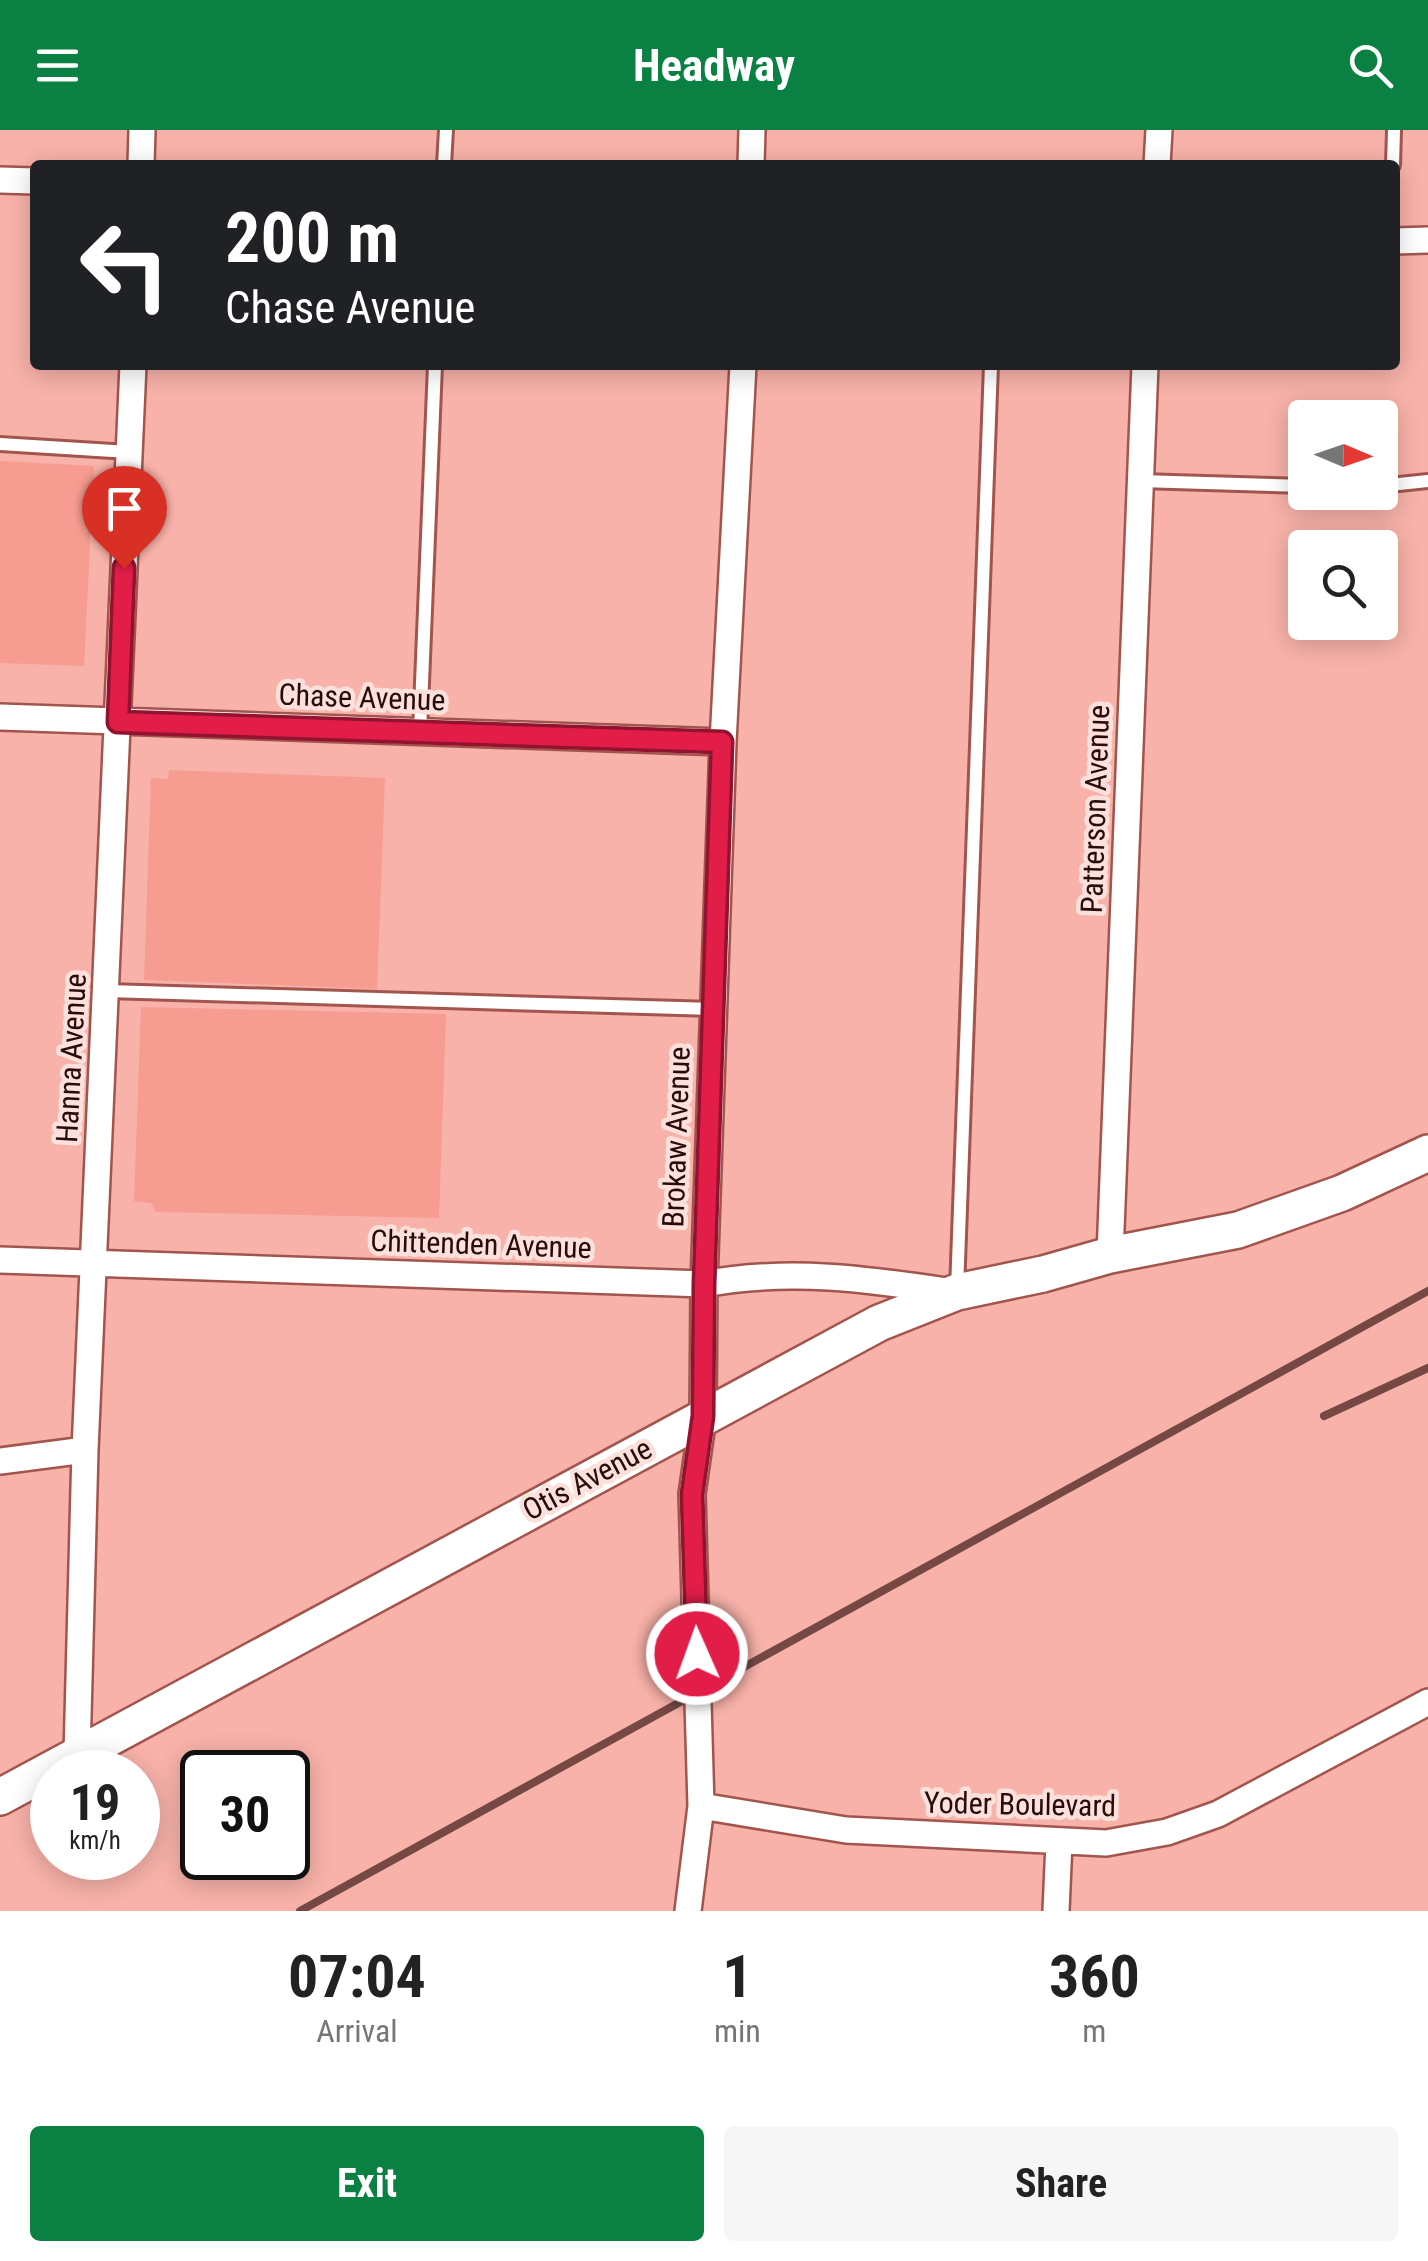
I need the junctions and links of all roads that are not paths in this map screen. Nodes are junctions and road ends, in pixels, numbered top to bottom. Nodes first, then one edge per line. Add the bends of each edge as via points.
1 (142, 130) edge
2 (446, 130) edge
3 (752, 130) edge
4 (1158, 130) edge
5 (1394, 130) edge
6 (141, 160) edge
7 (444, 160) edge
8 (750, 160) edge
9 (1157, 160) edge
10 (1393, 160) edge
11 (0, 180) edge
12 (30, 181) edge
13 (1428, 240) edge
14 (1400, 241) edge
15 (132, 370) edge
16 (435, 370) edge
17 (743, 370) edge
18 (991, 370) edge
19 (1144, 370) edge
20 (0, 444) edge
21 (129, 452) junction
22 (1140, 480) junction
23 (1428, 482) edge
24 (1398, 484) edge
25 (1288, 485) edge
26 (0, 718) edge
27 (118, 722) junction
28 (420, 732) junction
29 (722, 742) junction
30 (106, 991) junction
31 (714, 1009) junction
32 (1428, 1153) edge
33 (1110, 1255) junction
34 (0, 1260) edge
35 (93, 1263) junction
36 (704, 1284) junction
37 (957, 1292) junction
38 (703, 1416) junction
39 (85, 1450) junction
40 (0, 1461) edge
41 (1428, 1702) edge
42 (77, 1750) edge
43 (86, 1750) edge
44 (30, 1780) edge
45 (0, 1796) edge
46 (701, 1806) junction
47 (1058, 1842) junction
48 (688, 1911) edge
49 (1056, 1911) edge

1 - 6 street
2 - 7 lane
3 - 8 street
4 - 9 street
5 - 10 lane
11 - 12 street
13 - 14 street
15 - 21 street, Hanna Avenue
16 - 28 lane
17 - 29 street, Brokaw Avenue
18 - 37 lane
19 - 22 street, Patterson Avenue
20 - 21 lane
21 - 27 street, Hanna Avenue
22 - 25 lane
22 - 33 street, Patterson Avenue
23 - 24 lane
26 - 27 street, Chase Avenue
27 - 28 street, Chase Avenue
27 - 30 street, Hanna Avenue
28 - 29 street, Chase Avenue
29 - 31 street, Brokaw Avenue
30 - 31 lane
30 - 35 street, Hanna Avenue
31 - 36 street, Brokaw Avenue
32 - 33 street, Otis Avenue via 1238,1230
33 - 37 street, Otis Avenue
34 - 35 street, Chittenden Avenue
35 - 36 street, Chittenden Avenue
35 - 39 street, Hanna Avenue
36 - 37 street, Chittenden Avenue via 751,1275 858,1278
36 - 38 street, Brokaw Avenue
37 - 38 street, Otis Avenue via 879,1323
38 - 43 street, Otis Avenue
38 - 46 street, Brokaw Avenue via 692,1494
39 - 40 street
39 - 42 street, Hanna Avenue
41 - 47 street, Yoder Boulevard via 1218,1814 1106,1843
44 - 45 street, Otis Avenue
46 - 47 street, Yoder Boulevard via 846,1830
46 - 48 street, Brokaw Avenue
47 - 49 street

